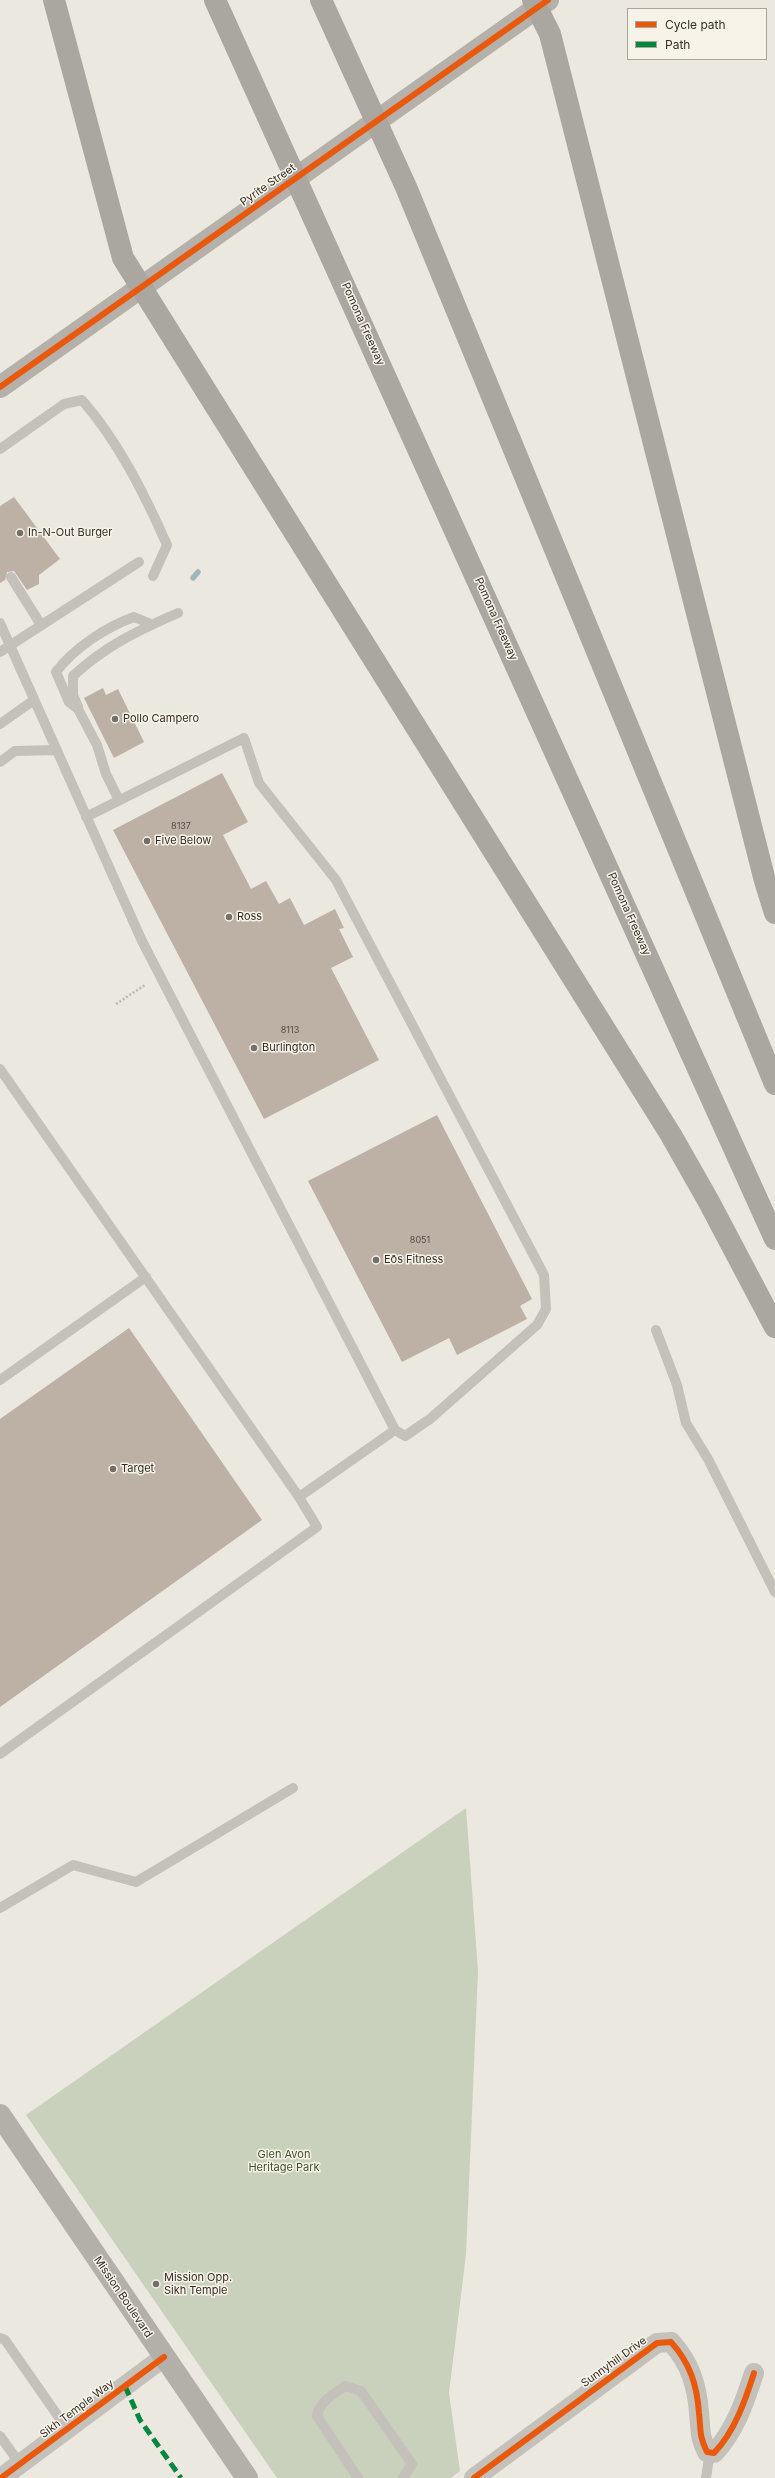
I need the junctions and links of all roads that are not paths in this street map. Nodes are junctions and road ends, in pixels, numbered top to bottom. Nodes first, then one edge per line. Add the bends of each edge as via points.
1 (54, 0) edge
2 (215, 0) edge
3 (540, 2) edge
4 (324, 7) edge
5 (141, 286) junction
6 (0, 387) edge
7 (0, 449) edge
8 (139, 562) dead end
9 (152, 576) dead end
10 (11, 577) dead end
11 (178, 613) dead end
12 (0, 623) edge
13 (151, 624) junction
14 (41, 625) junction
15 (10, 645) junction
16 (0, 652) edge
17 (34, 700) junction
18 (78, 709) junction
19 (0, 724) edge
20 (56, 750) junction
21 (0, 762) edge
22 (119, 800) junction
23 (86, 817) junction
24 (775, 913) edge
25 (0, 1069) edge
26 (775, 1084) edge
27 (775, 1239) edge
28 (146, 1277) junction
29 (775, 1327) edge
30 (656, 1330) dead end
31 (0, 1380) edge
32 (395, 1430) junction
33 (299, 1497) junction
34 (775, 1592) edge
35 (0, 1754) edge
36 (293, 1788) dead end
37 (0, 1908) edge
38 (0, 2115) edge
39 (0, 2338) edge
40 (164, 2357) junction
41 (754, 2373) dead end
42 (67, 2429) junction
43 (0, 2436) edge
44 (710, 2452) junction
45 (20, 2464) junction
46 (1, 2478) edge
47 (247, 2478) edge
48 (358, 2478) edge
49 (404, 2478) edge
50 (474, 2478) edge
51 (706, 2478) edge

1 - 5 highway via 123,258
2 - 27 highway, Pomona Freeway
3 - 5 street, Pyrite Street
3 - 24 highway
4 - 26 highway via 406,187
5 - 6 street, Pyrite Street
5 - 29 highway via 672,1136
7 - 9 lane via 64,404 82,400 96,416 135,480 167,545
8 - 14 lane
10 - 14 lane
11 - 13 lane
12 - 15 lane
13 - 18 lane via 108,647 73,676 73,695
13 - 18 lane via 134,617 117,623 65,660 56,672 69,702
14 - 15 lane
15 - 16 lane
15 - 17 lane
17 - 19 lane
17 - 20 lane
18 - 22 lane via 97,745 106,774
20 - 21 lane via 15,751
20 - 23 lane
22 - 23 lane
22 - 32 lane via 244,738 259,783 336,880 544,1274 546,1309 537,1325 430,1419 405,1436
23 - 32 lane via 146,947
25 - 28 lane
28 - 31 lane
28 - 33 lane
30 - 34 lane via 677,1385 686,1423 708,1459
32 - 33 lane
33 - 35 lane via 317,1527
36 - 37 lane via 136,1882 73,1865
38 - 40 main road, Mission Boulevard
39 - 42 lane via 5,2340
40 - 42 street, Sikh Temple Way
40 - 47 main road, Mission Boulevard
41 - 44 street via 744,2406 724,2443 714,2453
42 - 45 street, Sikh Temple Way
43 - 45 lane
44 - 50 street, Sunnyhill Drive via 707,2452 700,2437 693,2373 683,2355 671,2342 657,2343
44 - 51 lane
45 - 46 street, Sikh Temple Way
48 - 49 lane via 317,2416 317,2410 325,2400 345,2386 361,2391 412,2464

